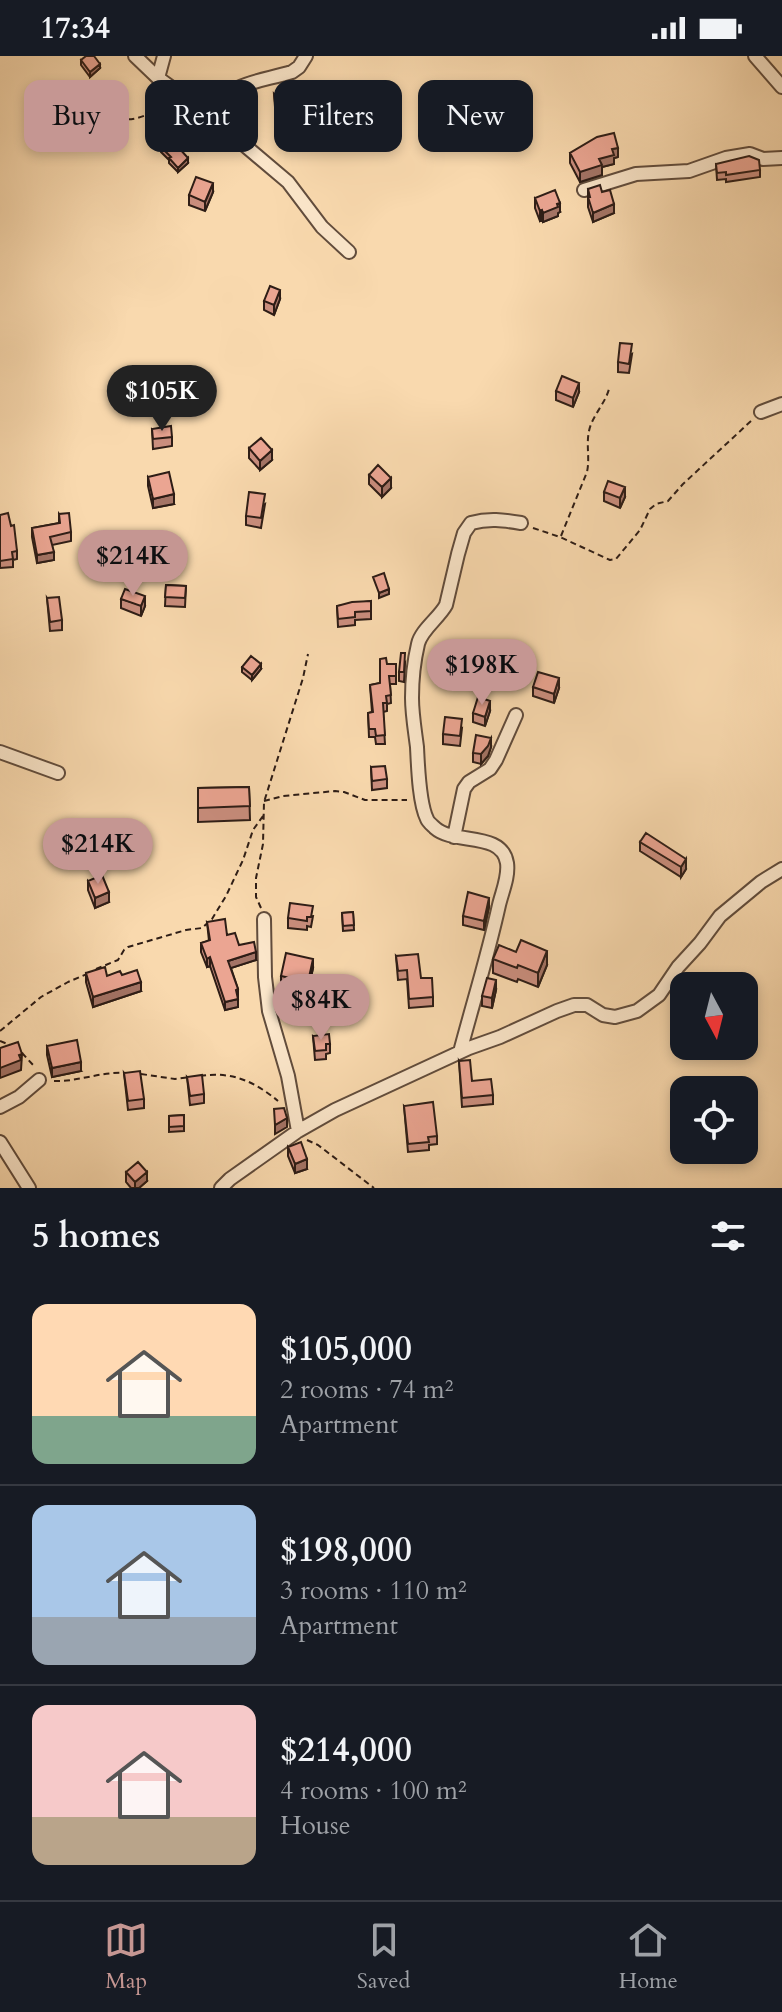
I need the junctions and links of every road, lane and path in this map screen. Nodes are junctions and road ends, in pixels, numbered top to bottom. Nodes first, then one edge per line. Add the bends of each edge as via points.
1 (135, 56) edge
2 (164, 56) edge
3 (306, 56) edge
4 (755, 56) edge
5 (158, 78) junction
6 (161, 80) edge
7 (258, 81) edge
8 (782, 87) edge
9 (252, 152) edge
10 (782, 158) edge
11 (584, 190) dead end
12 (349, 252) dead end
13 (609, 389) dead end
14 (782, 404) edge
15 (761, 412) joint
16 (521, 523) joint
17 (560, 537) junction
18 (308, 654) dead end
19 (516, 715) dead end
20 (0, 752) edge
21 (58, 773) dead end
22 (264, 802) junction
23 (423, 804) junction
24 (263, 816) junction
25 (454, 837) junction
26 (782, 869) edge
27 (264, 919) joint
28 (0, 1031) edge
29 (0, 1041) edge
30 (11, 1045) edge
31 (18, 1050) edge
32 (460, 1052) junction
33 (39, 1080) junction
34 (0, 1107) edge
35 (296, 1117) junction
36 (298, 1132) junction
37 (0, 1142) edge
38 (29, 1188) edge
39 (221, 1188) edge
40 (374, 1188) edge

1 - 5 street
2 - 5 street
3 - 7 street via 292,72
4 - 8 street
5 - 6 street
9 - 12 street via 288,182
10 - 11 street via 750,154 689,171 636,174
13 - 17 path via 589,431 587,472
14 - 15 street
15 - 17 path via 668,501 650,509 616,559
16 - 17 path
16 - 23 street via 471,523 446,605 420,636 412,700
18 - 22 path
19 - 25 street via 490,769 464,789
20 - 21 street
22 - 23 path via 335,791 365,800
22 - 24 path
23 - 25 street via 428,821
24 - 27 path via 256,897
24 - 28 path via 226,896 202,928 128,947 118,960 41,997
25 - 32 street via 491,843 507,861
26 - 32 street via 720,916 659,995 637,1011 615,1017 574,1005
27 - 35 street via 269,1011
29 - 30 path
31 - 33 path
32 - 36 street
33 - 34 street
33 - 35 path via 116,1072 175,1079 229,1074 275,1098
35 - 36 street
36 - 39 street
36 - 40 path
37 - 38 street

